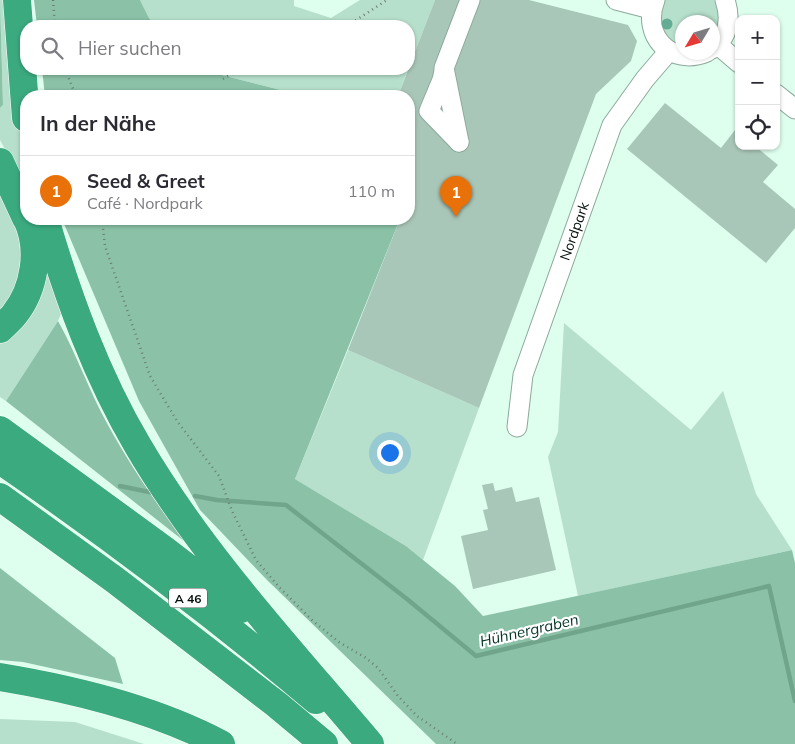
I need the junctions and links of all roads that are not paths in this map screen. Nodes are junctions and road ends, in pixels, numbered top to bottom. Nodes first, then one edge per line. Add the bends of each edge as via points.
1 (17, 0) edge
2 (470, 0) edge
3 (616, 0) edge
4 (725, 0) edge
5 (653, 4) edge
6 (20, 39) edge
7 (720, 40) edge
8 (669, 51) junction
9 (675, 53) edge
10 (720, 53) edge
11 (735, 61) edge
12 (443, 74) junction
13 (23, 75) edge
14 (24, 90) edge
15 (780, 97) edge
16 (795, 110) edge
17 (0, 162) edge
18 (20, 205) edge
19 (30, 225) edge
20 (47, 225) edge
21 (0, 329) edge
22 (517, 427) dead end
23 (0, 430) edge
24 (0, 460) edge
25 (0, 497) edge
26 (287, 646) junction
27 (0, 677) edge
28 (221, 744) edge
29 (324, 744) edge
30 (370, 744) edge

1 - 6 highway
2 - 12 street
3 - 5 street
4 - 7 street via 728,23
5 - 8 street via 650,21 653,33
8 - 9 street
8 - 22 street, Nordpark via 644,79 612,125 523,375
10 - 11 street
12 - 12 street via 429,111 459,142
13 - 14 highway
15 - 16 street
17 - 18 highway
19 - 21 highway via 35,266 28,293
20 - 26 highway via 83,333 138,446 215,560
23 - 26 highway via 166,551
24 - 30 highway, A 46 via 131,554
25 - 29 highway, A 46 via 115,580
26 - 30 highway
27 - 28 highway via 85,694 135,709

